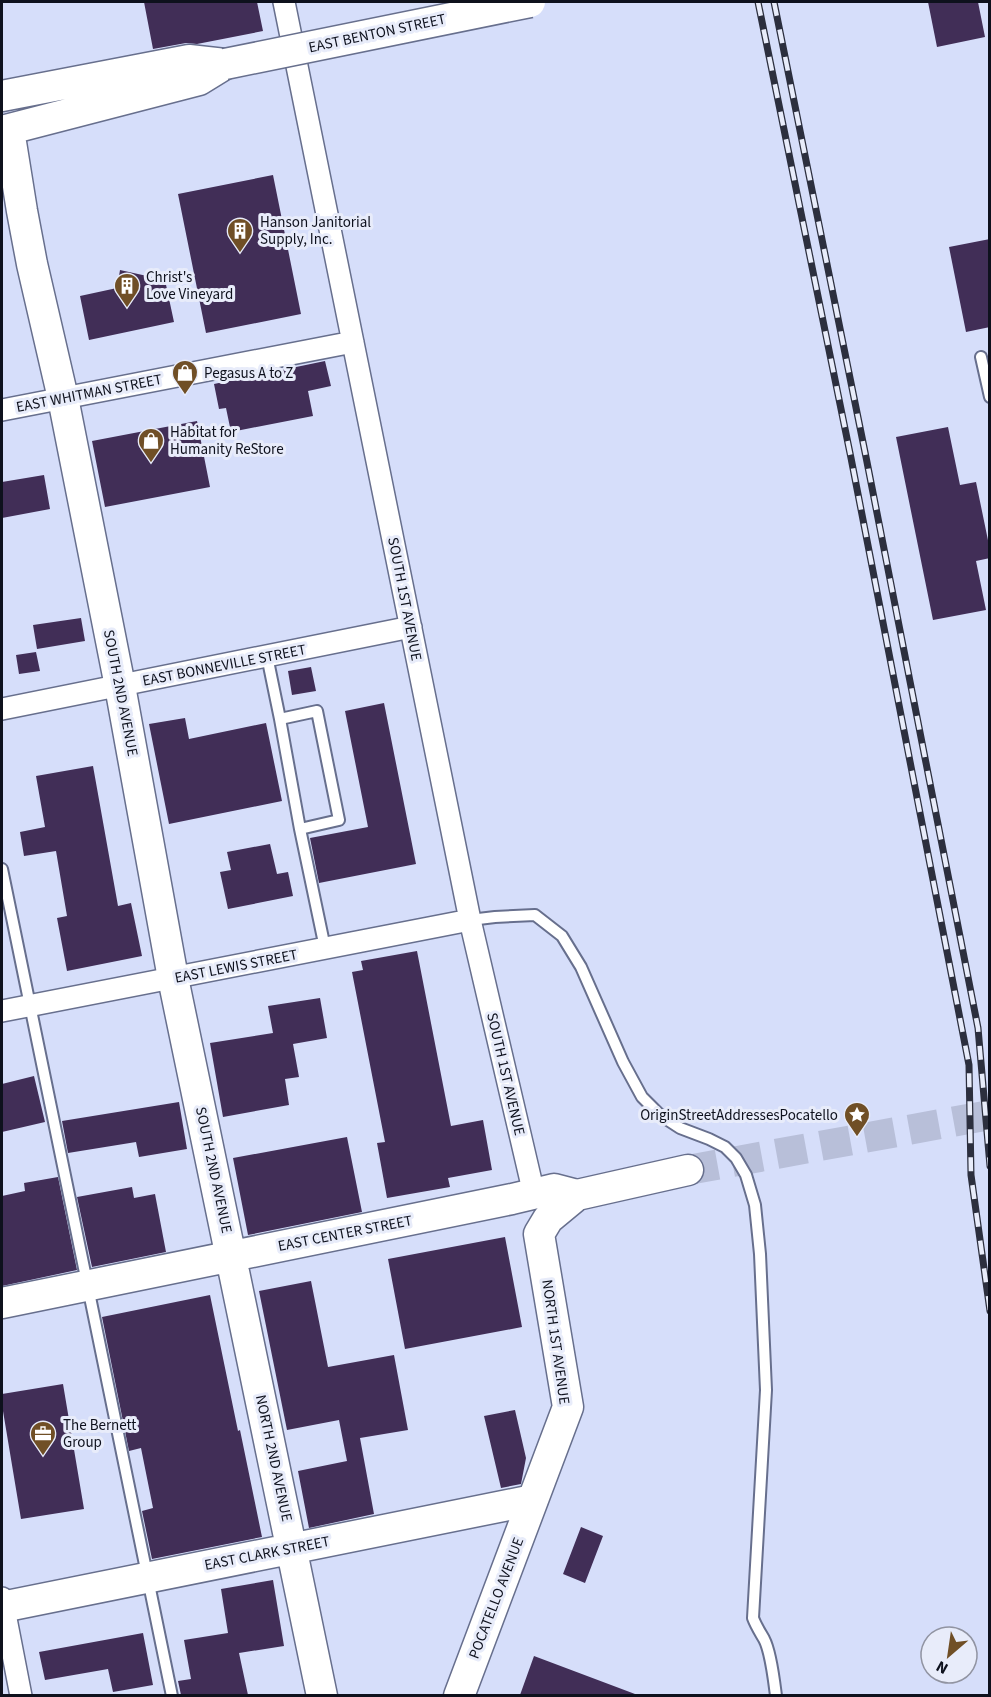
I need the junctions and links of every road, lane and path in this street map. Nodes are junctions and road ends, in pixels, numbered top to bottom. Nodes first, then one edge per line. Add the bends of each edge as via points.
1 (284, 2) edge
2 (530, 2) edge
3 (225, 64) junction
4 (90, 79) junction
5 (2, 96) edge
6 (5, 131) edge
7 (353, 342) junction
8 (981, 357) dead end
9 (990, 397) edge
10 (63, 399) junction
11 (2, 410) edge
12 (411, 627) junction
13 (267, 656) junction
14 (120, 686) junction
15 (2, 709) edge
16 (280, 719) junction
17 (300, 829) junction
18 (2, 869) edge
19 (470, 920) junction
20 (325, 948) junction
21 (173, 978) junction
22 (30, 1005) junction
23 (2, 1011) edge
24 (688, 1170) tunnel mouth
25 (534, 1194) junction
26 (576, 1195) junction
27 (489, 1204) junction
28 (539, 1234) junction
29 (232, 1256) junction
30 (87, 1286) junction
31 (2, 1303) edge
32 (533, 1500) junction
33 (292, 1548) junction
34 (148, 1577) junction
35 (2, 1604) edge
36 (21, 1695) edge
37 (172, 1695) edge
38 (322, 1695) edge
39 (459, 1695) edge
40 (777, 1695) edge

1 - 7 street, SOUTH 1ST AVENUE
2 - 3 street, EAST BENTON STREET, bridge
3 - 4 street, EAST BENTON STREET via 189,60
3 - 6 street, EAST BENTON STREET via 199,80
4 - 5 street, EAST BENTON STREET
4 - 6 street via 66,100 27,108
6 - 10 street, SOUTH 2ND AVENUE
7 - 10 street, EAST WHITMAN STREET
7 - 12 street, SOUTH 1ST AVENUE
8 - 9 lane
10 - 11 street, EAST WHITMAN STREET
10 - 14 street, SOUTH 2ND AVENUE
12 - 13 street, EAST BONNEVILLE STREET
12 - 19 street, SOUTH 1ST AVENUE
13 - 14 street, EAST BONNEVILLE STREET
13 - 16 lane
14 - 15 street, EAST BONNEVILLE STREET
14 - 21 street, SOUTH 2ND AVENUE
16 - 17 lane
16 - 17 lane via 317,711 339,820
17 - 20 lane
18 - 22 lane
19 - 20 street, EAST LEWIS STREET
19 - 25 street, SOUTH 1ST AVENUE
19 - 40 lane via 536,915 562,936 581,967 642,1097 680,1128 725,1147 746,1175 755,1205 760,1254 766,1390 753,1618 765,1640
20 - 21 street, EAST LEWIS STREET
21 - 22 street, EAST LEWIS STREET
21 - 29 street, SOUTH 2ND AVENUE
22 - 23 street, EAST LEWIS STREET
22 - 30 lane
24 - 26 street, EAST CENTER STREET
25 - 26 street, EAST CENTER STREET via 554,1190
25 - 27 street, EAST CENTER STREET
26 - 28 street via 548,1219
27 - 28 street via 522,1220
27 - 29 street, EAST CENTER STREET
28 - 32 street, NORTH 1ST AVENUE via 568,1407
29 - 30 street, EAST CENTER STREET
29 - 33 street, NORTH 2ND AVENUE
30 - 31 street, EAST CENTER STREET
30 - 34 lane
32 - 33 street, EAST CLARK STREET
32 - 39 street, POCATELLO AVENUE
33 - 34 street, EAST CLARK STREET
33 - 38 street, NORTH 2ND AVENUE
34 - 35 street, EAST CLARK STREET
34 - 37 lane
35 - 36 street

